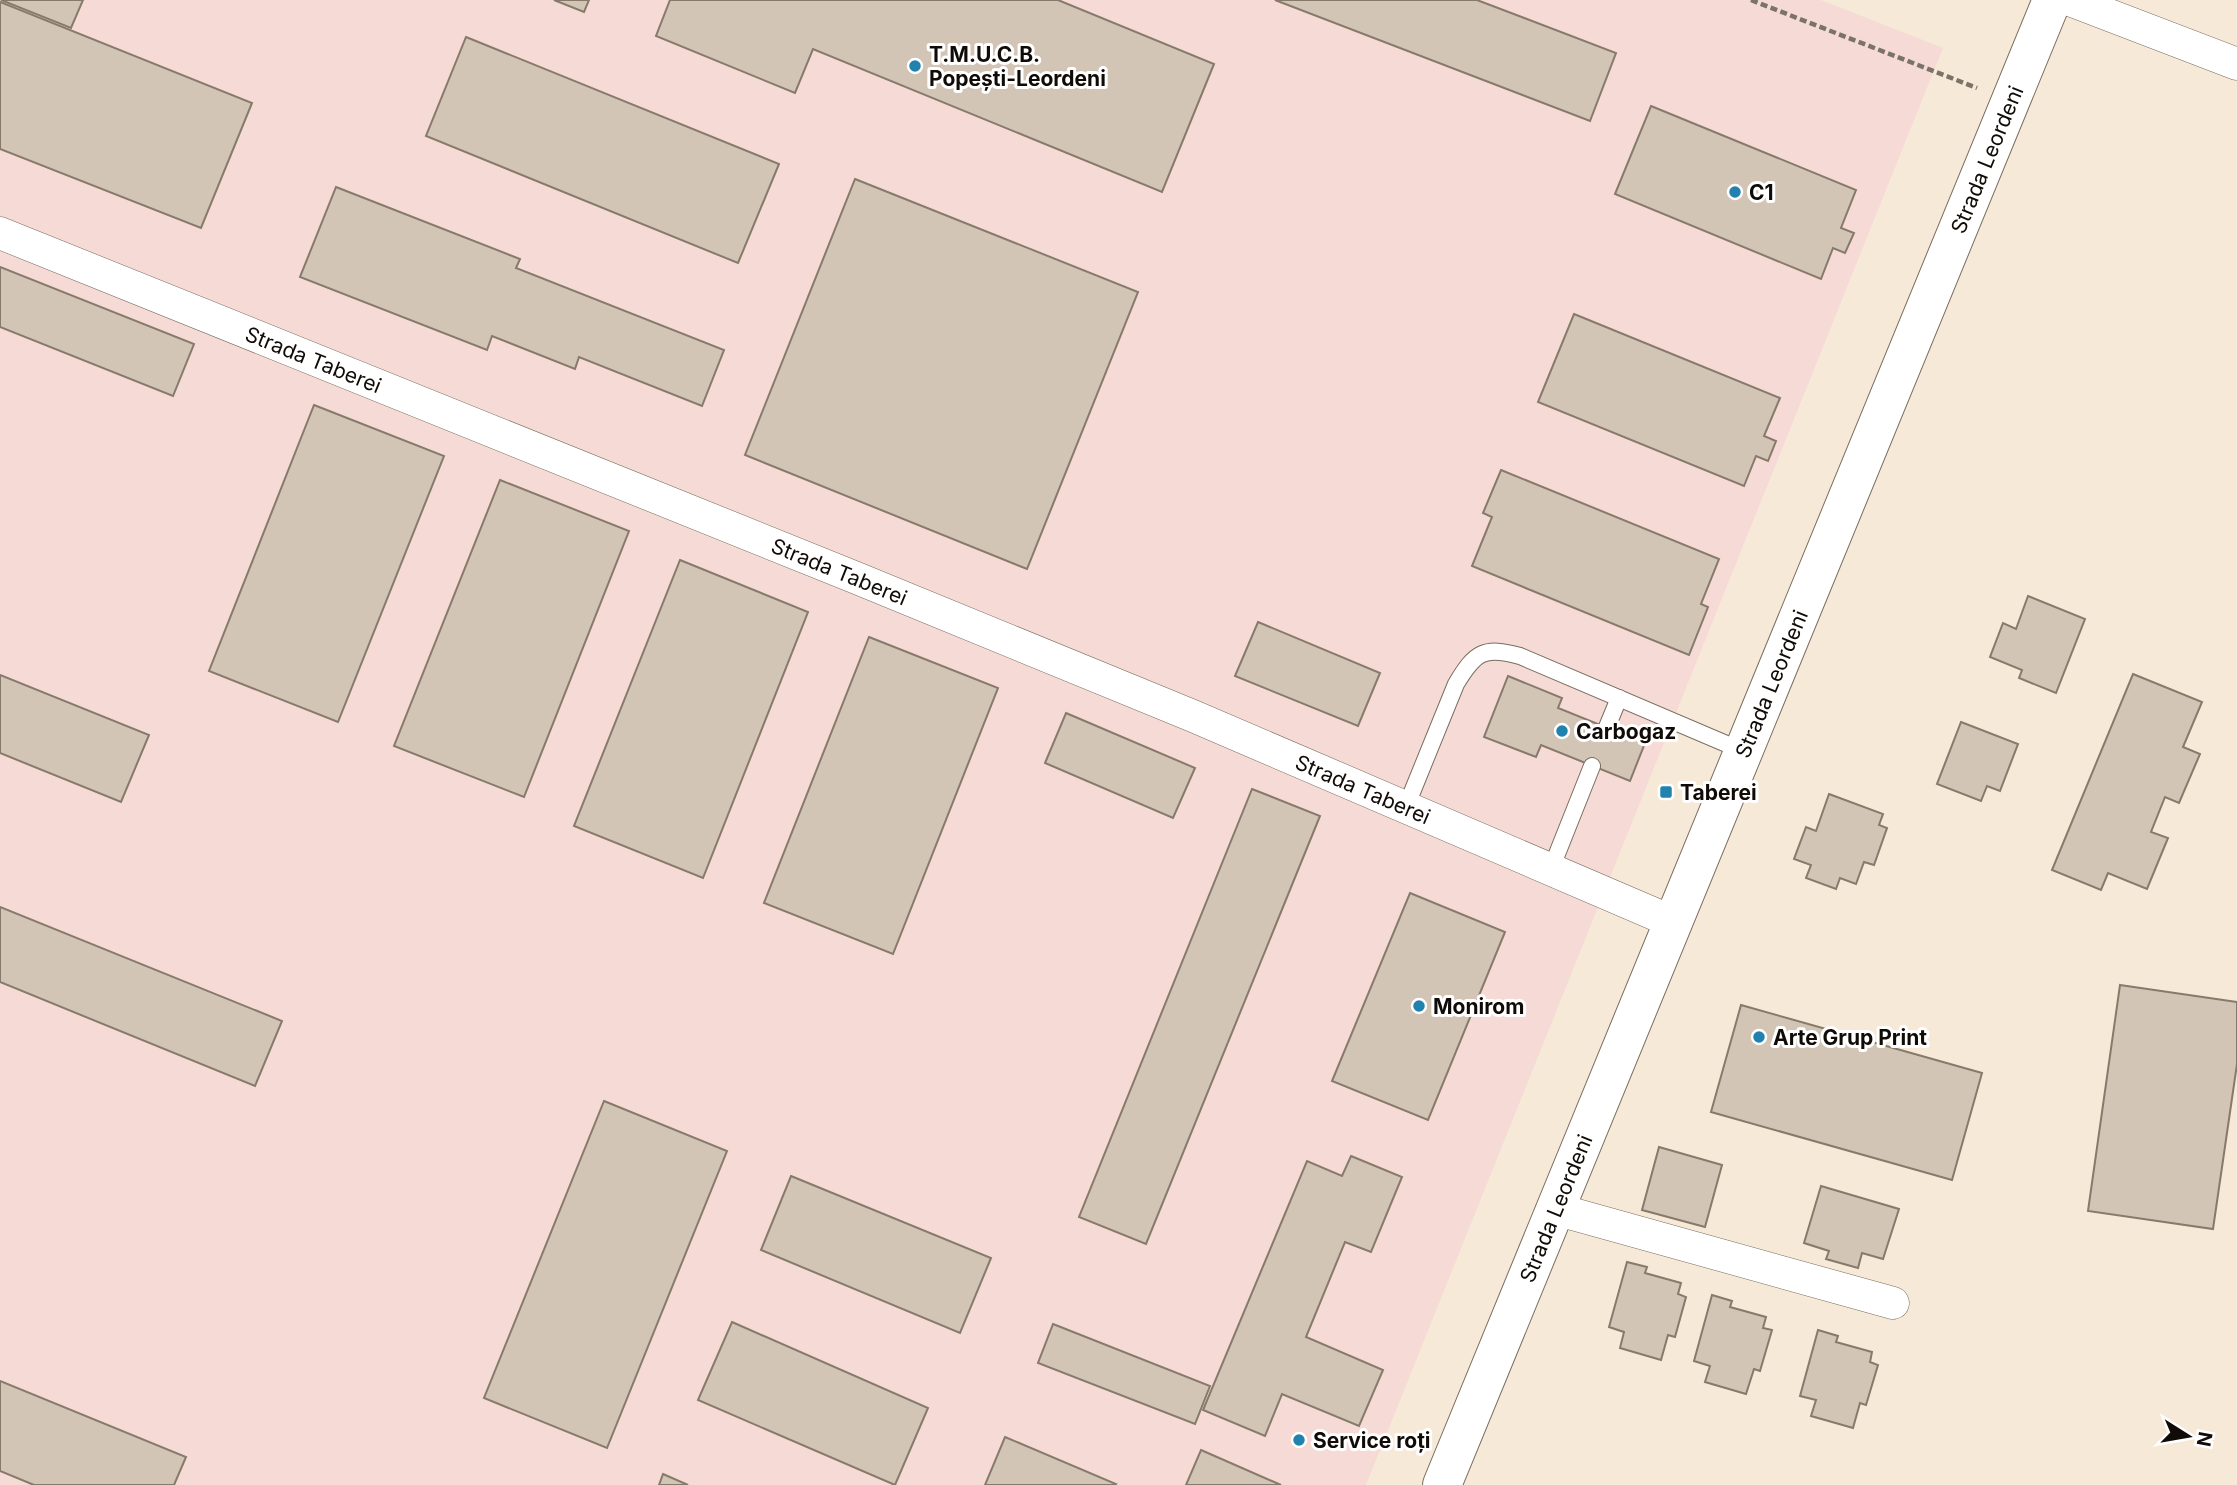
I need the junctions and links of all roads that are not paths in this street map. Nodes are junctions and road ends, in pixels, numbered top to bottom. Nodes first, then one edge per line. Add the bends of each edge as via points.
1 (2052, 0) edge
2 (2070, 0) edge
3 (2237, 64) edge
4 (0, 233) edge
5 (1619, 698) junction
6 (1607, 727) dead end
7 (1744, 751) junction
8 (1592, 766) dead end
9 (1406, 807) junction
10 (1550, 869) junction
11 (1673, 922) junction
12 (1555, 1209) junction
13 (1893, 1303) dead end
14 (1442, 1485) edge

1 - 7 main road, Strada Leordeni
2 - 3 street
4 - 9 street, Strada Taberei via 867,582
5 - 6 lane
5 - 7 lane
5 - 9 lane via 1520,656 1484,651 1467,665 1456,684
7 - 11 main road, Strada Leordeni
8 - 10 lane
9 - 10 street, Strada Taberei
10 - 11 street, Strada Taberei
11 - 12 main road, Strada Leordeni
12 - 13 street
12 - 14 main road, Strada Leordeni

